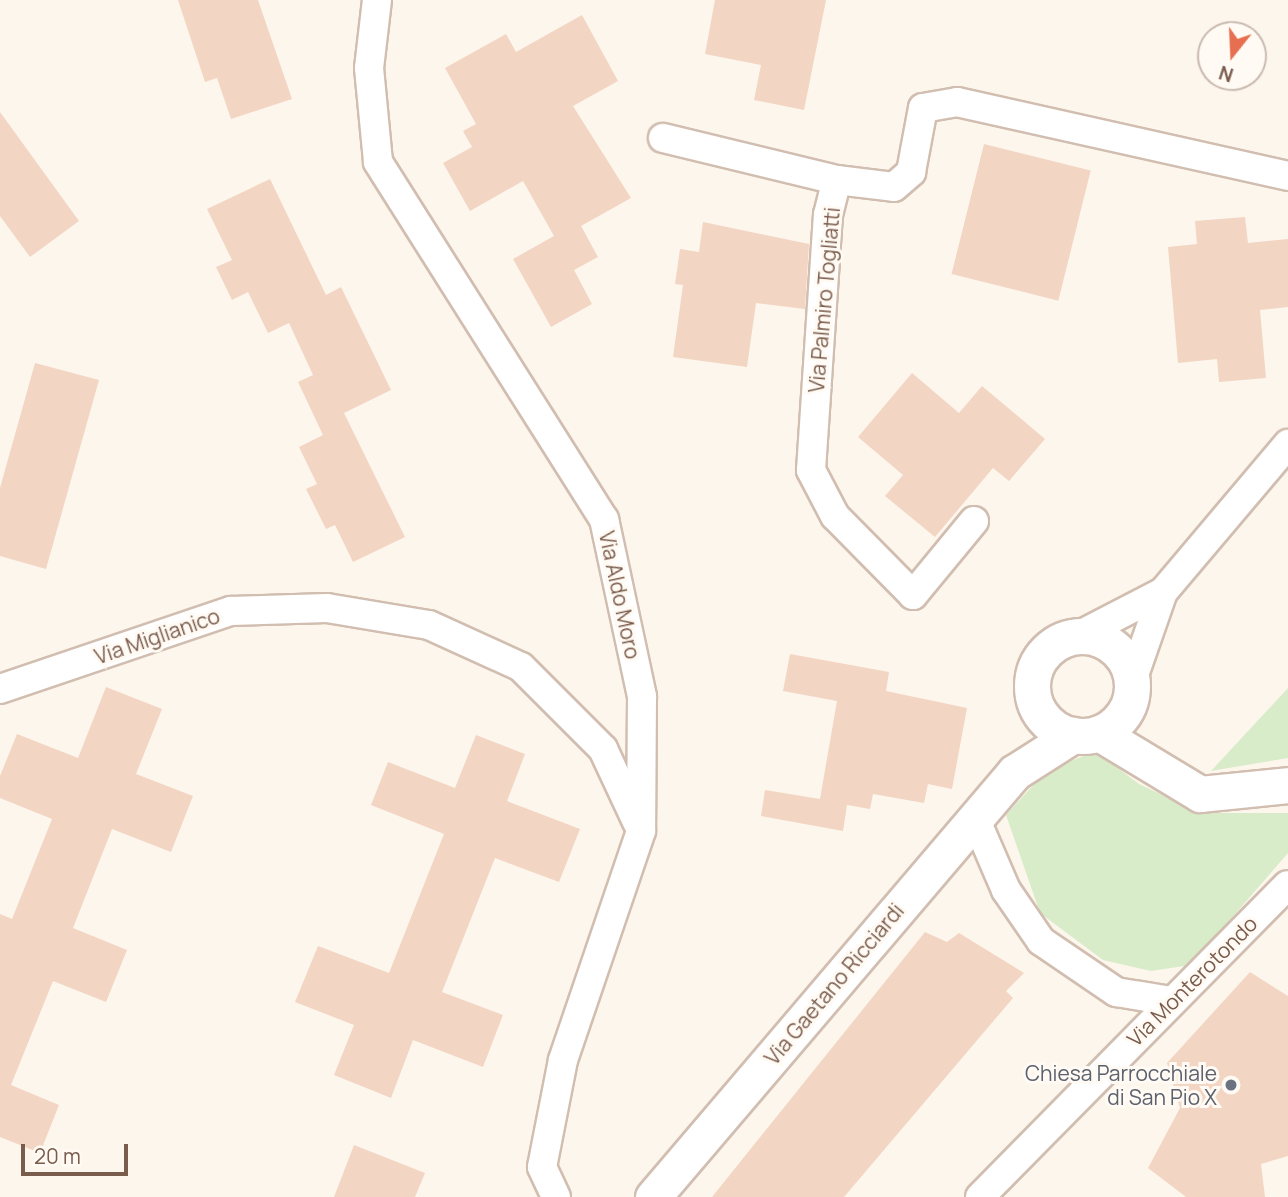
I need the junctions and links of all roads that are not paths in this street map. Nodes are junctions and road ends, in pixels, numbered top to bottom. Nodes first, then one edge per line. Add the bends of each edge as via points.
1 (377, 0) edge
2 (663, 138) dead end
3 (1288, 176) edge
4 (837, 180) junction
5 (1288, 444) edge
6 (974, 522) dead end
7 (1163, 592) junction
8 (1080, 635) junction
9 (1132, 685) junction
10 (0, 689) edge
11 (1032, 691) junction
12 (1086, 734) junction
13 (1015, 772) junction
14 (1158, 772) junction
15 (1288, 785) edge
16 (975, 818) junction
17 (641, 831) junction
18 (1288, 885) edge
19 (1171, 1001) junction
20 (556, 1197) edge
21 (653, 1197) edge
22 (980, 1197) edge

1 - 17 street, Via Aldo Moro via 369,68 377,162 604,519 642,697
2 - 4 street
3 - 4 street, Via Palmiro Togliatti via 957,102 923,108 911,172 894,187
4 - 6 street, Via Palmiro Togliatti via 828,215 811,470 835,516 913,595
5 - 7 street
7 - 8 street
7 - 9 street
8 - 9 street via 1112,645
8 - 11 street via 1050,647 1033,675
9 - 12 street via 1119,720
9 - 14 street via 1136,723
10 - 17 street, Via Miglianico via 231,611 327,608 429,625 521,667 603,749
11 - 12 street via 1045,720
11 - 13 street, Via Gaetano Ricciardi
12 - 13 street, Via Gaetano Ricciardi
12 - 14 street
13 - 16 street, Via Gaetano Ricciardi
14 - 15 street via 1210,796
16 - 19 street via 1006,890 1041,941 1116,992
16 - 21 street, Via Gaetano Ricciardi
17 - 20 street, Via Aldo Moro via 563,1060 542,1167
18 - 19 street, Via Monterotondo
19 - 22 street, Via Monterotondo

